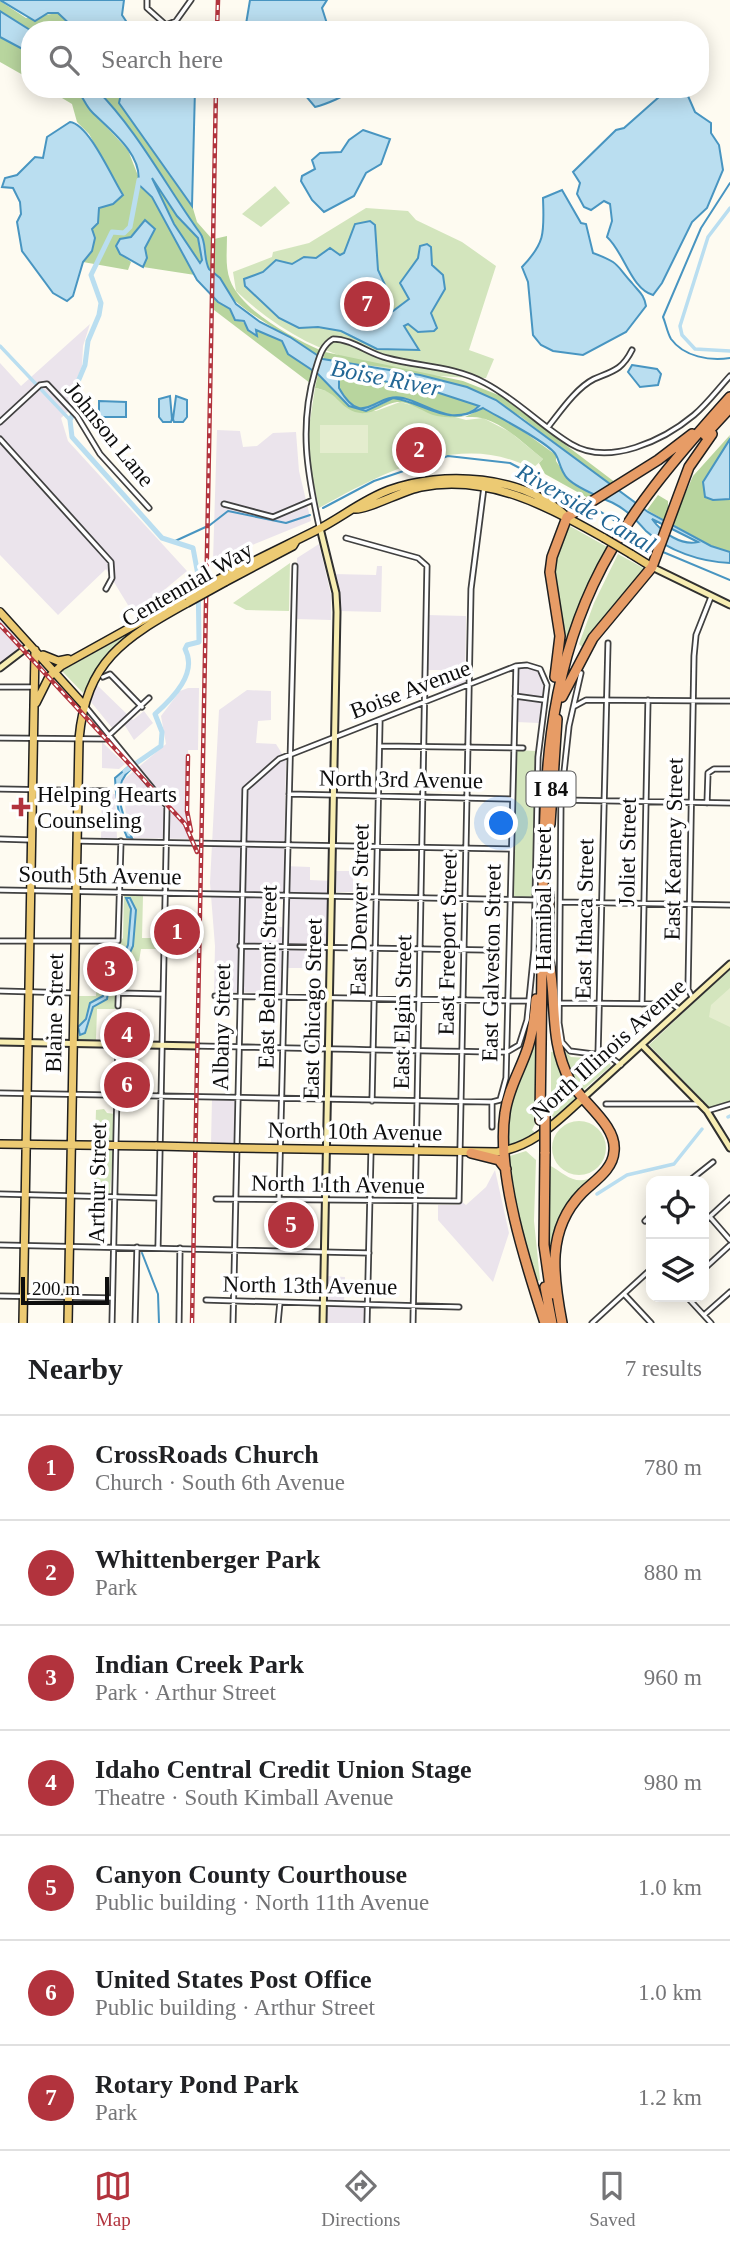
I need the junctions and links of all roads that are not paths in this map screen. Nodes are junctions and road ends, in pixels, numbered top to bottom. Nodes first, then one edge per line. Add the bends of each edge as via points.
1 (147, 0) edge
2 (191, 0) edge
3 (162, 21) edge
4 (176, 21) edge
5 (632, 350) dead end
6 (730, 376) edge
7 (729, 404) edge
8 (0, 422) edge
9 (548, 427) junction
10 (0, 439) edge
11 (484, 484) junction
12 (313, 500) junction
13 (224, 504) dead end
14 (149, 508) dead end
15 (567, 517) junction
16 (320, 528) junction
17 (625, 531) junction
18 (346, 538) dead end
19 (654, 562) junction
20 (295, 566) dead end
21 (106, 589) dead end
22 (711, 597) junction
23 (187, 599) junction
24 (730, 605) edge
25 (0, 612) edge
26 (119, 634) junction
27 (608, 643) dead end
28 (34, 649) junction
29 (516, 666) junction
30 (0, 668) edge
31 (54, 671) junction
32 (581, 673) dead end
33 (103, 677) dead end
34 (469, 685) junction
35 (0, 687) edge
36 (34, 687) junction
37 (515, 696) junction
38 (562, 697) junction
39 (149, 698) dead end
40 (544, 700) junction
41 (606, 700) junction
42 (648, 700) junction
43 (693, 700) junction
44 (730, 701) edge
45 (425, 702) junction
46 (83, 704) junction
47 (34, 707) junction
48 (142, 707) junction
49 (573, 708) junction
50 (380, 720) junction
51 (549, 731) junction
52 (110, 736) junction
53 (335, 737) junction
54 (0, 738) edge
55 (34, 738) junction
56 (79, 739) junction
57 (380, 746) junction
58 (424, 747) junction
59 (468, 747) junction
60 (514, 748) junction
61 (523, 748) dead end
62 (289, 755) junction
63 (730, 769) edge
64 (0, 789) edge
65 (33, 790) junction
66 (78, 790) junction
67 (109, 791) dead end
68 (289, 794) junction
69 (334, 796) junction
70 (378, 797) junction
71 (423, 798) junction
72 (467, 799) junction
73 (512, 799) junction
74 (561, 800) junction
75 (603, 801) junction
76 (646, 802) junction
77 (691, 803) junction
78 (707, 803) junction
79 (730, 803) edge
80 (0, 839) edge
81 (32, 840) junction
82 (77, 841) junction
83 (121, 841) junction
84 (166, 842) junction
85 (242, 844) junction
86 (287, 845) junction
87 (332, 846) junction
88 (377, 846) junction
89 (422, 847) junction
90 (466, 848) junction
91 (511, 849) junction
92 (0, 890) edge
93 (31, 891) junction
94 (76, 891) junction
95 (120, 892) junction
96 (165, 894) junction
97 (241, 895) junction
98 (286, 895) junction
99 (332, 897) junction
100 (376, 898) junction
101 (421, 899) junction
102 (465, 900) junction
103 (509, 900) junction
104 (535, 900) junction
105 (560, 902) junction
106 (601, 902) junction
107 (644, 903) junction
108 (690, 904) junction
109 (730, 905) edge
110 (0, 941) edge
111 (30, 941) junction
112 (75, 942) junction
113 (164, 944) junction
114 (185, 944) dead end
115 (240, 946) junction
116 (285, 947) junction
117 (331, 947) junction
118 (377, 948) junction
119 (421, 949) junction
120 (464, 950) junction
121 (486, 950) dead end
122 (545, 951) junction
123 (730, 964) edge
124 (119, 975) dead end
125 (0, 991) edge
126 (29, 992) junction
127 (74, 993) junction
128 (119, 993) junction
129 (163, 994) junction
130 (215, 996) dead end
131 (240, 996) junction
132 (284, 997) junction
133 (693, 998) junction
134 (330, 999) junction
135 (375, 999) junction
136 (420, 1000) junction
137 (464, 1000) junction
138 (508, 1001) junction
139 (529, 1001) junction
140 (560, 1003) junction
141 (599, 1004) junction
142 (642, 1004) junction
143 (118, 1006) dead end
144 (680, 1010) junction
145 (0, 1042) edge
146 (29, 1042) junction
147 (73, 1043) junction
148 (118, 1044) junction
149 (163, 1045) junction
150 (642, 1045) junction
151 (197, 1046) joint
152 (239, 1047) junction
153 (284, 1048) junction
154 (329, 1049) junction
155 (373, 1050) junction
156 (419, 1051) junction
157 (463, 1051) junction
158 (507, 1052) junction
159 (598, 1055) junction
160 (621, 1065) junction
161 (0, 1093) edge
162 (27, 1094) junction
163 (72, 1094) junction
164 (117, 1095) junction
165 (162, 1096) junction
166 (237, 1098) junction
167 (283, 1099) junction
168 (582, 1099) junction
169 (328, 1100) junction
170 (372, 1101) junction
171 (418, 1101) junction
172 (462, 1101) junction
173 (492, 1102) junction
174 (606, 1104) dead end
175 (701, 1104) junction
176 (730, 1104) edge
177 (707, 1111) junction
178 (542, 1118) junction
179 (492, 1127) dead end
180 (0, 1143) edge
181 (26, 1144) junction
182 (71, 1145) junction
183 (116, 1146) junction
184 (730, 1148) edge
185 (282, 1149) junction
186 (326, 1150) junction
187 (371, 1151) junction
188 (504, 1151) junction
189 (416, 1152) junction
190 (466, 1153) junction
191 (713, 1162) dead end
192 (508, 1174) junction
193 (696, 1176) edge
194 (0, 1194) edge
195 (25, 1195) junction
196 (70, 1196) junction
197 (115, 1196) junction
198 (160, 1198) junction
199 (730, 1198) edge
200 (216, 1199) dead end
201 (235, 1199) junction
202 (279, 1200) junction
203 (325, 1201) junction
204 (370, 1201) junction
205 (415, 1203) junction
206 (459, 1203) joint
207 (710, 1217) joint
208 (730, 1242) edge
209 (0, 1245) edge
210 (24, 1245) junction
211 (69, 1246) junction
212 (113, 1247) junction
213 (136, 1247) junction
214 (158, 1247) junction
215 (180, 1248) junction
216 (234, 1249) junction
217 (324, 1251) junction
218 (369, 1252) junction
219 (709, 1264) edge
220 (646, 1274) edge
221 (730, 1292) edge
222 (624, 1294) junction
223 (0, 1296) edge
224 (23, 1296) junction
225 (68, 1297) junction
226 (112, 1298) junction
227 (206, 1300) dead end
228 (233, 1301) junction
229 (280, 1302) junction
230 (692, 1302) edge
231 (323, 1303) junction
232 (367, 1304) junction
233 (413, 1305) junction
234 (459, 1307) dead end
235 (704, 1315) junction
236 (649, 1322) edge
237 (23, 1323) edge
238 (68, 1323) edge
239 (112, 1323) edge
240 (135, 1323) edge
241 (179, 1323) edge
242 (233, 1323) edge
243 (278, 1323) edge
244 (323, 1323) edge
245 (367, 1323) edge
246 (413, 1323) edge
247 (545, 1323) edge
248 (557, 1323) edge
249 (592, 1323) edge
250 (711, 1323) edge

1 - 3 street via 147,8
2 - 4 street
5 - 9 street via 621,368 593,380
6 - 9 street via 685,422 639,446 610,453 587,451
7 - 15 highway via 678,446
7 - 17 highway, I 84
7 - 19 highway via 694,458
8 - 14 street, Johnson Lane via 40,386 72,410 100,454
9 - 12 street via 486,383 452,369 391,360 340,339 328,342 315,373 303,436
10 - 21 street via 111,562 112,578
11 - 15 main road, Centennial Way
11 - 16 main road, Centennial Way via 424,486 355,509
11 - 34 street, East Freeport Street via 472,569
12 - 13 street via 273,516
12 - 16 street
15 - 19 main road, Centennial Way, bridge
15 - 51 highway via 552,557 552,592 560,636
16 - 23 main road, Centennial Way, bridge
16 - 53 street, East Chicago Street via 336,593
17 - 38 highway, I 84 via 588,609
17 - 51 highway, I 84 via 593,584 576,625
18 - 45 street, East Elgin Street via 425,562
19 - 22 street, Centennial Way
19 - 38 highway via 593,638
20 - 62 street, East Belmont Street
22 - 24 street, Centennial Way
22 - 43 street, East Kearney Street via 696,635
23 - 26 main road, Centennial Way
23 - 46 main road, Centennial Way via 119,646 101,667
25 - 28 main road
26 - 28 main road via 62,661
26 - 31 main road, Centennial Way
27 - 41 street, East Ithaca Street
28 - 30 street
28 - 31 main road
28 - 36 main road
29 - 34 street, Boise Avenue
29 - 37 street, East Galveston Street
29 - 40 street via 532,665 542,672 547,685
31 - 46 main road
31 - 47 main road
32 - 49 street, Hannibal Street
33 - 48 street via 110,674
34 - 45 street, Boise Avenue
34 - 59 street, East Freeport Street
35 - 36 street
36 - 47 main road
37 - 40 street
37 - 60 street, East Galveston Street
38 - 122 highway, I 84 via 551,783
39 - 48 street
40 - 104 street
41 - 42 street
41 - 49 street via 586,700
41 - 75 street, East Ithaca Street
42 - 43 street
42 - 76 street, Joliet Street
43 - 44 street
43 - 77 street, East Kearney Street
45 - 50 street, Boise Avenue
45 - 58 street, East Elgin Street
46 - 52 street
46 - 56 main road, Blaine Street
47 - 55 main road
48 - 52 street
49 - 74 street, Hannibal Street
50 - 53 street, Boise Avenue
50 - 57 street, East Denver Street
51 - 122 highway, I 84
52 - 56 street
52 - 84 street via 167,806
53 - 62 street, Boise Avenue
53 - 69 street, East Chicago Street
54 - 55 street
55 - 56 street
55 - 65 main road
56 - 66 main road, Blaine Street
57 - 58 street
57 - 70 street, East Denver Street
58 - 59 street
58 - 71 street, East Elgin Street
59 - 60 street
59 - 72 street, East Freeport Street
60 - 61 street
60 - 73 street, East Galveston Street
62 - 68 street, East Belmont Street
62 - 85 street, Albany Street via 269,766 246,789
63 - 78 street via 708,773
64 - 65 street
65 - 66 street
65 - 81 main road
66 - 67 street
66 - 82 main road, Blaine Street
68 - 69 street, North 3rd Avenue
68 - 86 street, East Belmont Street
69 - 70 street, North 3rd Avenue
69 - 87 street, East Chicago Street
70 - 71 street, North 3rd Avenue
70 - 88 street, East Denver Street
71 - 72 street, North 3rd Avenue
71 - 89 street, East Elgin Street
72 - 73 street, North 3rd Avenue
72 - 90 street, East Freeport Street
73 - 91 street, East Galveston Street
74 - 75 street
74 - 105 street, Hannibal Street
75 - 76 street
75 - 106 street, East Ithaca Street
76 - 77 street
76 - 107 street, Joliet Street
77 - 78 street
77 - 108 street, East Kearney Street
78 - 79 street
80 - 81 street
81 - 93 main road
82 - 83 street
82 - 94 main road, Blaine Street
83 - 84 street
83 - 95 street
84 - 85 street
84 - 96 street
85 - 86 street
85 - 97 street, Albany Street
86 - 87 street
86 - 98 street, East Belmont Street
87 - 88 street
87 - 99 street, East Chicago Street
88 - 89 street
88 - 100 street, East Denver Street
89 - 90 street
89 - 101 street, East Elgin Street
90 - 91 street
90 - 102 street, East Freeport Street
91 - 103 street, East Galveston Street
92 - 93 street, South 5th Avenue
93 - 94 street, South 5th Avenue
93 - 111 main road
94 - 95 street, South 5th Avenue
94 - 112 main road, Blaine Street
95 - 96 street, South 5th Avenue
95 - 112 street via 118,941
96 - 97 street, South 5th Avenue
96 - 113 street
97 - 98 street, South 5th Avenue
97 - 115 street, Albany Street
98 - 99 street, South 5th Avenue
98 - 116 street, East Belmont Street
99 - 100 street, South 5th Avenue
99 - 117 street, East Chicago Street
100 - 101 street, South 5th Avenue
100 - 118 street, East Denver Street
101 - 102 street, South 5th Avenue
101 - 119 street, East Elgin Street
102 - 103 street, South 5th Avenue
102 - 120 street, East Freeport Street
103 - 104 street, South 5th Avenue
103 - 138 street, East Galveston Street
104 - 139 street
105 - 106 street
105 - 140 street, Hannibal Street
106 - 107 street
106 - 141 street, East Ithaca Street
107 - 108 street
107 - 142 street, Joliet Street
108 - 109 street
108 - 133 street, East Kearney Street via 688,989
110 - 111 street
111 - 112 street
111 - 126 main road
112 - 127 main road, Blaine Street
113 - 114 street
113 - 129 street
115 - 116 street
115 - 131 street, Albany Street
116 - 117 street
116 - 132 street, East Belmont Street
117 - 118 street
117 - 134 street, East Chicago Street
118 - 119 street
118 - 135 street, East Denver Street
119 - 120 street
119 - 136 street, East Elgin Street
120 - 121 street
120 - 137 street, East Freeport Street
122 - 168 highway via 557,1047
122 - 178 highway, I 84
122 - 178 highway, I 84
122 - 188 highway via 532,1030 506,1106
123 - 133 street, North Illinois Avenue
124 - 128 street
125 - 126 street
126 - 127 street
126 - 146 main road
127 - 147 main road, Blaine Street
128 - 129 street
128 - 143 street
129 - 149 street
130 - 131 street
131 - 132 street
131 - 152 street, Albany Street
132 - 134 street
132 - 153 street, East Belmont Street
133 - 144 street, North Illinois Avenue
134 - 135 street
134 - 154 street, East Chicago Street
135 - 136 street
135 - 155 street, East Denver Street
136 - 137 street
136 - 156 street, East Elgin Street
137 - 138 street
137 - 157 street, East Freeport Street
138 - 139 street
138 - 158 street, East Galveston Street
139 - 158 street via 524,1035 514,1050
140 - 141 street
140 - 159 street, Hannibal Street via 562,1042 573,1053
141 - 142 street
141 - 159 street, East Ithaca Street
142 - 144 street via 672,1004
144 - 150 street, North Illinois Avenue
145 - 146 street
146 - 147 street
146 - 162 main road
147 - 148 street
147 - 163 main road, Blaine Street
148 - 149 street
148 - 164 street, Arthur Street
149 - 151 street
149 - 165 street
150 - 160 street, North Illinois Avenue
150 - 175 street
151 - 152 street
152 - 153 street
152 - 166 street, Albany Street
153 - 154 street
153 - 167 street, East Belmont Street
154 - 155 street
154 - 169 street, East Chicago Street
155 - 156 street
155 - 170 street, East Denver Street
156 - 157 street
156 - 171 street, East Elgin Street
157 - 158 street
157 - 172 street, East Freeport Street
158 - 173 street, East Galveston Street via 505,1087 499,1100
159 - 160 street via 610,1056
160 - 168 street, North Illinois Avenue
161 - 162 street
162 - 163 street
162 - 181 main road
163 - 164 street
163 - 182 main road, Blaine Street
164 - 165 street
164 - 183 street, Arthur Street
165 - 166 street
165 - 198 street
166 - 167 street
166 - 201 street, Albany Street
167 - 169 street
167 - 185 street, East Belmont Street
168 - 188 main road, North Illinois Avenue via 539,1137
168 - 248 highway via 609,1130 614,1153 606,1171 569,1209 558,1232
169 - 170 street
169 - 186 street, East Chicago Street
170 - 171 street
171 - 172 street
171 - 189 street, East Elgin Street
172 - 173 street
172 - 190 street, East Freeport Street
173 - 179 street, East Galveston Street
174 - 175 street
175 - 177 street
176 - 177 street
177 - 184 street
178 - 248 highway, I 84, bridge via 544,1245
180 - 181 main road, North 10th Avenue
181 - 182 main road, North 10th Avenue
181 - 195 main road
182 - 183 main road, North 10th Avenue
182 - 196 main road, Blaine Street
183 - 185 main road, North 10th Avenue, bridge
183 - 197 street, Arthur Street
185 - 186 main road, North 10th Avenue
185 - 202 street, East Belmont Street
186 - 187 main road, North 10th Avenue
186 - 203 street, East Chicago Street
187 - 189 main road, North 10th Avenue
187 - 204 street
188 - 190 main road, North 10th Avenue
188 - 192 highway
189 - 190 main road, North 10th Avenue
189 - 205 street, East Elgin Street
190 - 192 highway via 499,1160
190 - 206 street, East Freeport Street
191 - 193 street
192 - 247 highway via 524,1254
194 - 195 street
195 - 196 street
195 - 210 main road
196 - 197 street
196 - 211 main road, Blaine Street
197 - 198 street
197 - 212 street, Arthur Street
198 - 214 street
199 - 207 street
200 - 201 street, North 11th Avenue
201 - 202 street, North 11th Avenue
201 - 216 street, Albany Street
202 - 203 street, North 11th Avenue
203 - 204 street, North 11th Avenue
203 - 217 street, East Chicago Street
204 - 205 street, North 11th Avenue
204 - 218 street
205 - 206 street, North 11th Avenue
205 - 233 street, East Elgin Street
207 - 208 street
208 - 219 street
209 - 210 street
210 - 211 street
210 - 224 main road
211 - 212 street
211 - 225 main road, Blaine Street
212 - 213 street
212 - 226 street, Arthur Street
213 - 214 street
213 - 240 street
214 - 215 street
215 - 216 street
215 - 241 street
216 - 217 street
216 - 228 street, Albany Street
217 - 218 street
217 - 231 street, East Chicago Street
218 - 232 street
220 - 222 street
221 - 235 street
222 - 236 street
222 - 249 street
223 - 224 street
224 - 225 street
224 - 237 main road
225 - 226 street
225 - 238 main road, Blaine Street
226 - 239 street, Arthur Street
227 - 228 street, North 13th Avenue
228 - 229 street, North 13th Avenue
228 - 242 street, Albany Street
229 - 231 street, North 13th Avenue
229 - 243 street
230 - 235 street
231 - 232 street, North 13th Avenue
231 - 244 street, East Chicago Street
232 - 233 street, North 13th Avenue
232 - 245 street
233 - 234 street, North 13th Avenue
233 - 246 street, East Elgin Street
235 - 250 street

